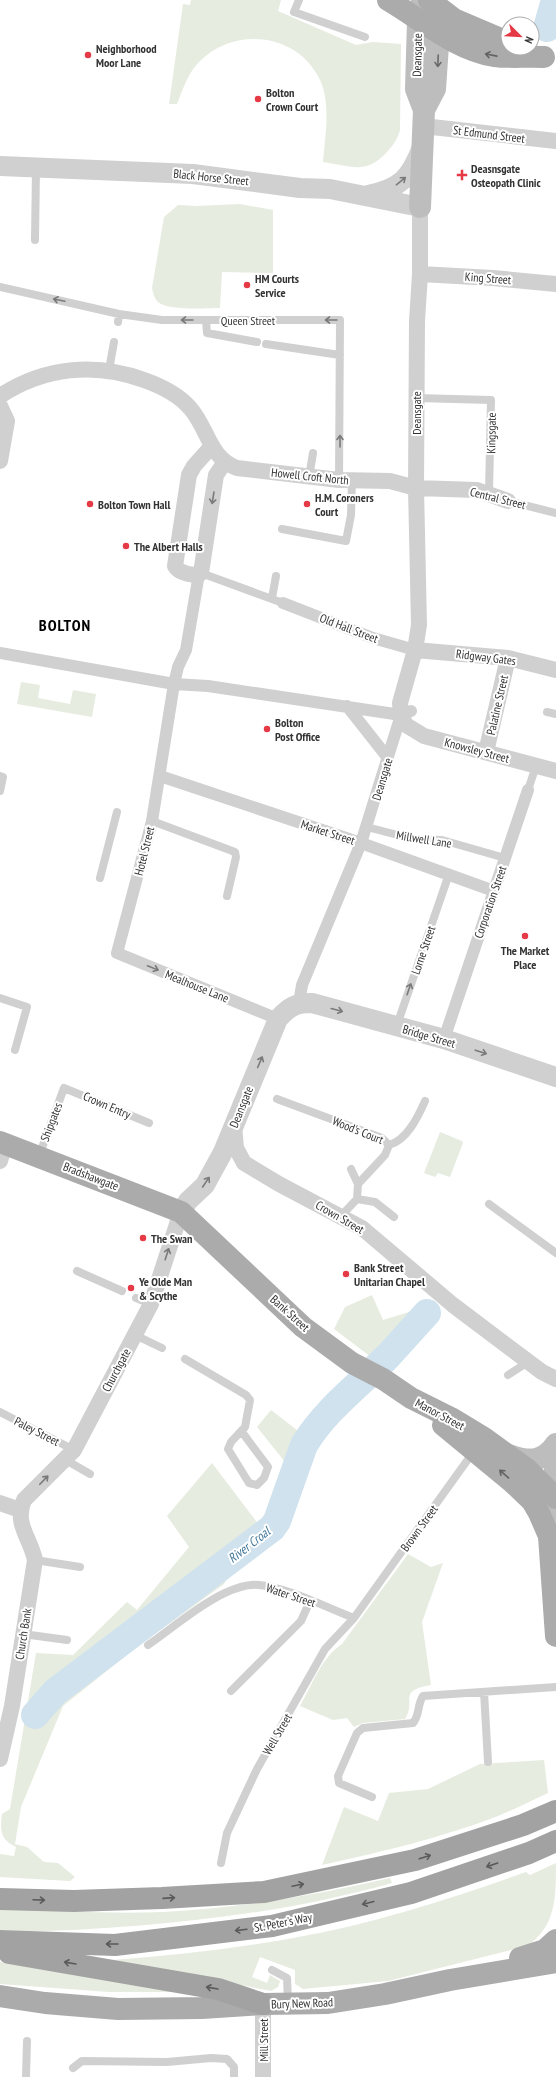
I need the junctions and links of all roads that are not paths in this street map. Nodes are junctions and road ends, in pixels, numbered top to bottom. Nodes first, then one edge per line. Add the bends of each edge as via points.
1 (299, 0) edge
2 (388, 0) edge
3 (430, 6) edge
4 (439, 32) junction
5 (365, 37) dead end
6 (500, 39) edge
7 (540, 54) edge
8 (550, 58) edge
9 (423, 128) junction
10 (556, 142) edge
11 (0, 166) edge
12 (36, 168) junction
13 (366, 195) junction
14 (420, 207) junction
15 (35, 240) dead end
16 (420, 274) junction
17 (556, 284) edge
18 (0, 288) edge
19 (206, 320) junction
20 (114, 342) dead end
21 (256, 342) dead end
22 (266, 344) dead end
23 (340, 355) junction
24 (109, 370) junction
25 (0, 396) edge
26 (416, 398) junction
27 (0, 406) edge
28 (211, 447) junction
29 (313, 453) dead end
30 (0, 461) edge
31 (225, 462) junction
32 (309, 478) junction
33 (346, 481) junction
34 (416, 488) junction
35 (489, 493) junction
36 (508, 501) joint
37 (556, 513) edge
38 (282, 529) dead end
39 (191, 575) junction
40 (276, 576) dead end
41 (272, 598) junction
42 (283, 603) joint
43 (415, 650) junction
44 (0, 654) edge
45 (508, 658) junction
46 (556, 670) edge
47 (174, 684) junction
48 (346, 706) junction
49 (547, 712) dead end
50 (556, 714) edge
51 (405, 715) junction
52 (486, 752) junction
53 (388, 758) junction
54 (536, 766) junction
55 (556, 771) edge
56 (0, 776) edge
57 (160, 776) junction
58 (528, 790) joint
59 (0, 791) edge
60 (117, 812) dead end
61 (152, 821) junction
62 (367, 827) junction
63 (361, 843) junction
64 (505, 858) junction
65 (449, 874) junction
66 (100, 878) dead end
67 (494, 891) junction
68 (227, 896) dead end
69 (117, 953) joint
70 (0, 998) edge
71 (299, 1003) junction
72 (278, 1019) junction
73 (396, 1026) junction
74 (444, 1038) junction
75 (15, 1050) dead end
76 (556, 1077) edge
77 (64, 1088) joint
78 (277, 1099) dead end
79 (425, 1102) dead end
80 (149, 1123) dead end
81 (234, 1124) junction
82 (389, 1145) junction
83 (2, 1149) edge
84 (38, 1156) junction
85 (351, 1169) dead end
86 (358, 1184) junction
87 (358, 1199) junction
88 (489, 1204) dead end
89 (181, 1212) junction
90 (340, 1216) junction
91 (394, 1217) dead end
92 (556, 1253) edge
93 (77, 1271) dead end
94 (122, 1291) dead end
95 (135, 1335) junction
96 (162, 1348) dead end
97 (185, 1359) dead end
98 (528, 1362) junction
99 (508, 1375) dead end
100 (556, 1379) edge
101 (411, 1398) joint
102 (0, 1412) edge
103 (242, 1432) junction
104 (556, 1444) edge
105 (479, 1445) junction
106 (69, 1455) junction
107 (508, 1455) junction
108 (556, 1458) edge
109 (90, 1474) dead end
110 (532, 1501) junction
111 (555, 1502) edge
112 (0, 1503) edge
113 (20, 1510) junction
114 (549, 1536) junction
115 (35, 1560) junction
116 (80, 1566) dead end
117 (310, 1601) junction
118 (354, 1618) junction
119 (23, 1634) junction
120 (556, 1636) edge
121 (67, 1640) dead end
122 (148, 1645) dead end
123 (556, 1687) edge
124 (231, 1691) dead end
125 (484, 1692) junction
126 (0, 1759) edge
127 (488, 1762) dead end
128 (372, 1797) dead end
129 (556, 1811) edge
130 (556, 1841) edge
131 (221, 1863) dead end
132 (0, 1898) edge
133 (556, 1940) edge
134 (0, 1941) edge
135 (0, 1951) edge
136 (556, 1962) edge
137 (272, 1970) dead end
138 (450, 1980) junction
139 (0, 1996) edge
140 (45, 2003) junction
141 (263, 2004) junction
142 (288, 2004) junction
143 (0, 2007) edge
144 (27, 2041) dead end
145 (73, 2068) dead end
146 (26, 2077) edge
147 (234, 2077) edge
148 (263, 2077) edge

1 - 5 lane via 294,12
2 - 3 main road
3 - 4 main road
3 - 6 main road
3 - 9 main road, Deansgate via 416,89
8 -> 4 main road via 485,54
4 -> 9 main road, Deansgate via 436,89
7 - 8 main road
9 - 10 street, St Edmund Street
13 -> 9 street via 391,189 409,175
9 - 14 main road, Deansgate
11 - 12 street, Black Horse Street
12 - 13 street, Black Horse Street via 193,174
12 - 15 lane
13 - 14 street, Black Horse Street
14 - 16 street, Deansgate
16 - 17 street, King Street
16 - 26 street, Deansgate
19 -> 18 lane, Queen Street via 119,318
19 - 21 lane via 207,333
23 -> 19 lane, Queen Street via 340,320
20 - 24 lane
22 - 23 lane
33 -> 23 lane, Queen Street
24 - 25 street via 87,368 44,375
24 - 28 street via 126,373 175,394 201,421
26 - 34 street, Deansgate
26 - 35 lane, Kingsgate via 491,400
27 - 30 street via 6,421
28 - 31 street, Howell Croft North
28 - 39 street via 189,475 174,566 178,571
29 - 32 lane
31 - 32 street, Howell Croft North via 237,468
31 -> 39 street via 216,476
32 - 33 street, Howell Croft North
33 - 34 street, Howell Croft North via 390,481
33 - 38 lane, Queen Street via 351,515 346,541
34 - 35 street, Central Street via 477,490
34 - 43 street, Deansgate via 422,541 419,625
35 - 36 street, Central Street
36 - 37 lane, Central Street
39 - 41 lane
39 - 47 street, Hotel Street via 186,650
40 - 41 lane
41 - 42 lane
42 - 43 street, Old Hall Street via 374,638
43 - 45 street, Ridgway Gates
43 - 51 street, Deansgate via 401,699
44 - 47 street
45 - 46 street, Ridgway Gates
45 - 52 street, Palatine Street
47 - 48 street via 208,686
47 - 57 street, Hotel Street via 162,747
48 - 51 street
48 - 53 street
49 - 50 lane
51 - 52 street, Knowsley Street via 411,730 424,736
51 - 53 street, Deansgate
52 - 54 street, Knowsley Street
53 - 62 street, Deansgate
54 - 55 street, Knowsley Street
54 - 58 lane, Corporation Street
56 - 59 lane via 3,777
57 - 61 street, Hotel Street
57 - 63 street, Market Street
58 - 64 street, Corporation Street
60 - 66 lane
61 - 68 lane via 235,852
61 - 69 street, Hotel Street
62 - 63 street, Deansgate
62 - 64 lane, Millwell Lane via 412,840 442,840
63 - 65 street, Market Street
63 - 71 street, Deansgate via 302,985
64 - 67 street, Corporation Street
65 - 67 street, Market Street
73 -> 65 lane, Lorne Street
67 - 74 street, Corporation Street
69 -> 72 street, Mealhouse Lane
70 - 75 lane via 27,1007
71 - 72 street, Deansgate
71 -> 73 street, Bridge Street via 312,1003
81 -> 72 street, Deansgate
73 - 74 street, Bridge Street
74 -> 76 street, Bridge Street
77 - 80 lane, Crown Entry
77 - 84 lane, Shipgates
78 - 82 lane, Wood's Court via 382,1138
79 - 82 lane via 418,1118 397,1143
89 -> 81 street, Deansgate via 188,1201 205,1185 223,1152
81 - 90 street, Crown Street via 236,1148 244,1163
82 - 86 lane, Wood's Court via 386,1156
83 - 84 main road, Bradshawgate
84 - 89 main road, Bradshawgate
85 - 86 lane
86 - 87 lane
87 - 90 lane
87 - 91 lane via 375,1202
88 - 92 lane
95 -> 89 street, Churchgate via 144,1301
89 - 101 main road, Bank Street via 303,1327 352,1363 383,1379
90 - 98 street, Crown Street via 362,1228 453,1305
93 - 94 lane
95 - 96 lane
95 - 106 street, Churchgate
97 - 103 lane via 246,1395 250,1400
98 - 99 lane
98 - 100 street, Crown Street
101 - 105 main road, Manor Street via 451,1418
102 - 106 lane, Paley Street
103 - 103 lane via 231,1442 228,1449 249,1483 257,1485 264,1478 268,1467
104 - 107 main road via 550,1453 532,1460
105 - 107 main road, Manor Street
110 -> 105 main road, Manor Street via 497,1469
105 - 118 lane, Brown Street
106 - 109 lane, Paley Street
113 -> 106 street, Churchgate via 24,1500
107 - 111 main road, Manor Street
108 - 111 main road
110 - 111 main road
110 - 114 main road, Manor Street
111 - 114 main road
112 - 113 street
113 - 115 street, Church Bank via 20,1521 33,1549
114 - 120 main road
115 - 116 lane
115 - 119 street, Church Bank
117 - 118 lane, Water Street
117 - 122 lane, Water Street via 272,1587 242,1586 220,1595
117 - 124 lane via 301,1621
118 - 131 lane, Well Street via 325,1649 257,1769 227,1833
119 - 121 lane
119 - 126 street, Church Bank via 12,1706
123 - 125 lane
125 - 127 lane
125 - 128 lane via 423,1696 419,1702 418,1718 413,1723 363,1728 357,1734 338,1776 340,1783
132 -> 129 highway via 74,1901 264,1892 415,1860 523,1825
130 -> 134 highway, St. Peter's Way via 529,1853 411,1893 272,1926 115,1945
133 - 138 main road via 545,1950
141 -> 135 highway via 218,1989
136 - 138 main road, Bury New Road
137 - 142 lane via 287,1978
138 - 142 main road, Bury New Road via 328,2003
139 - 140 main road, Bury New Road
140 - 141 main road, Bury New Road via 118,2009
140 - 143 main road, Bury New Road via 22,2008
141 - 142 main road, Bury New Road
141 - 148 street, Mill Street
144 - 146 lane
145 - 147 lane via 82,2061 167,2062 211,2058 227,2059 234,2067

